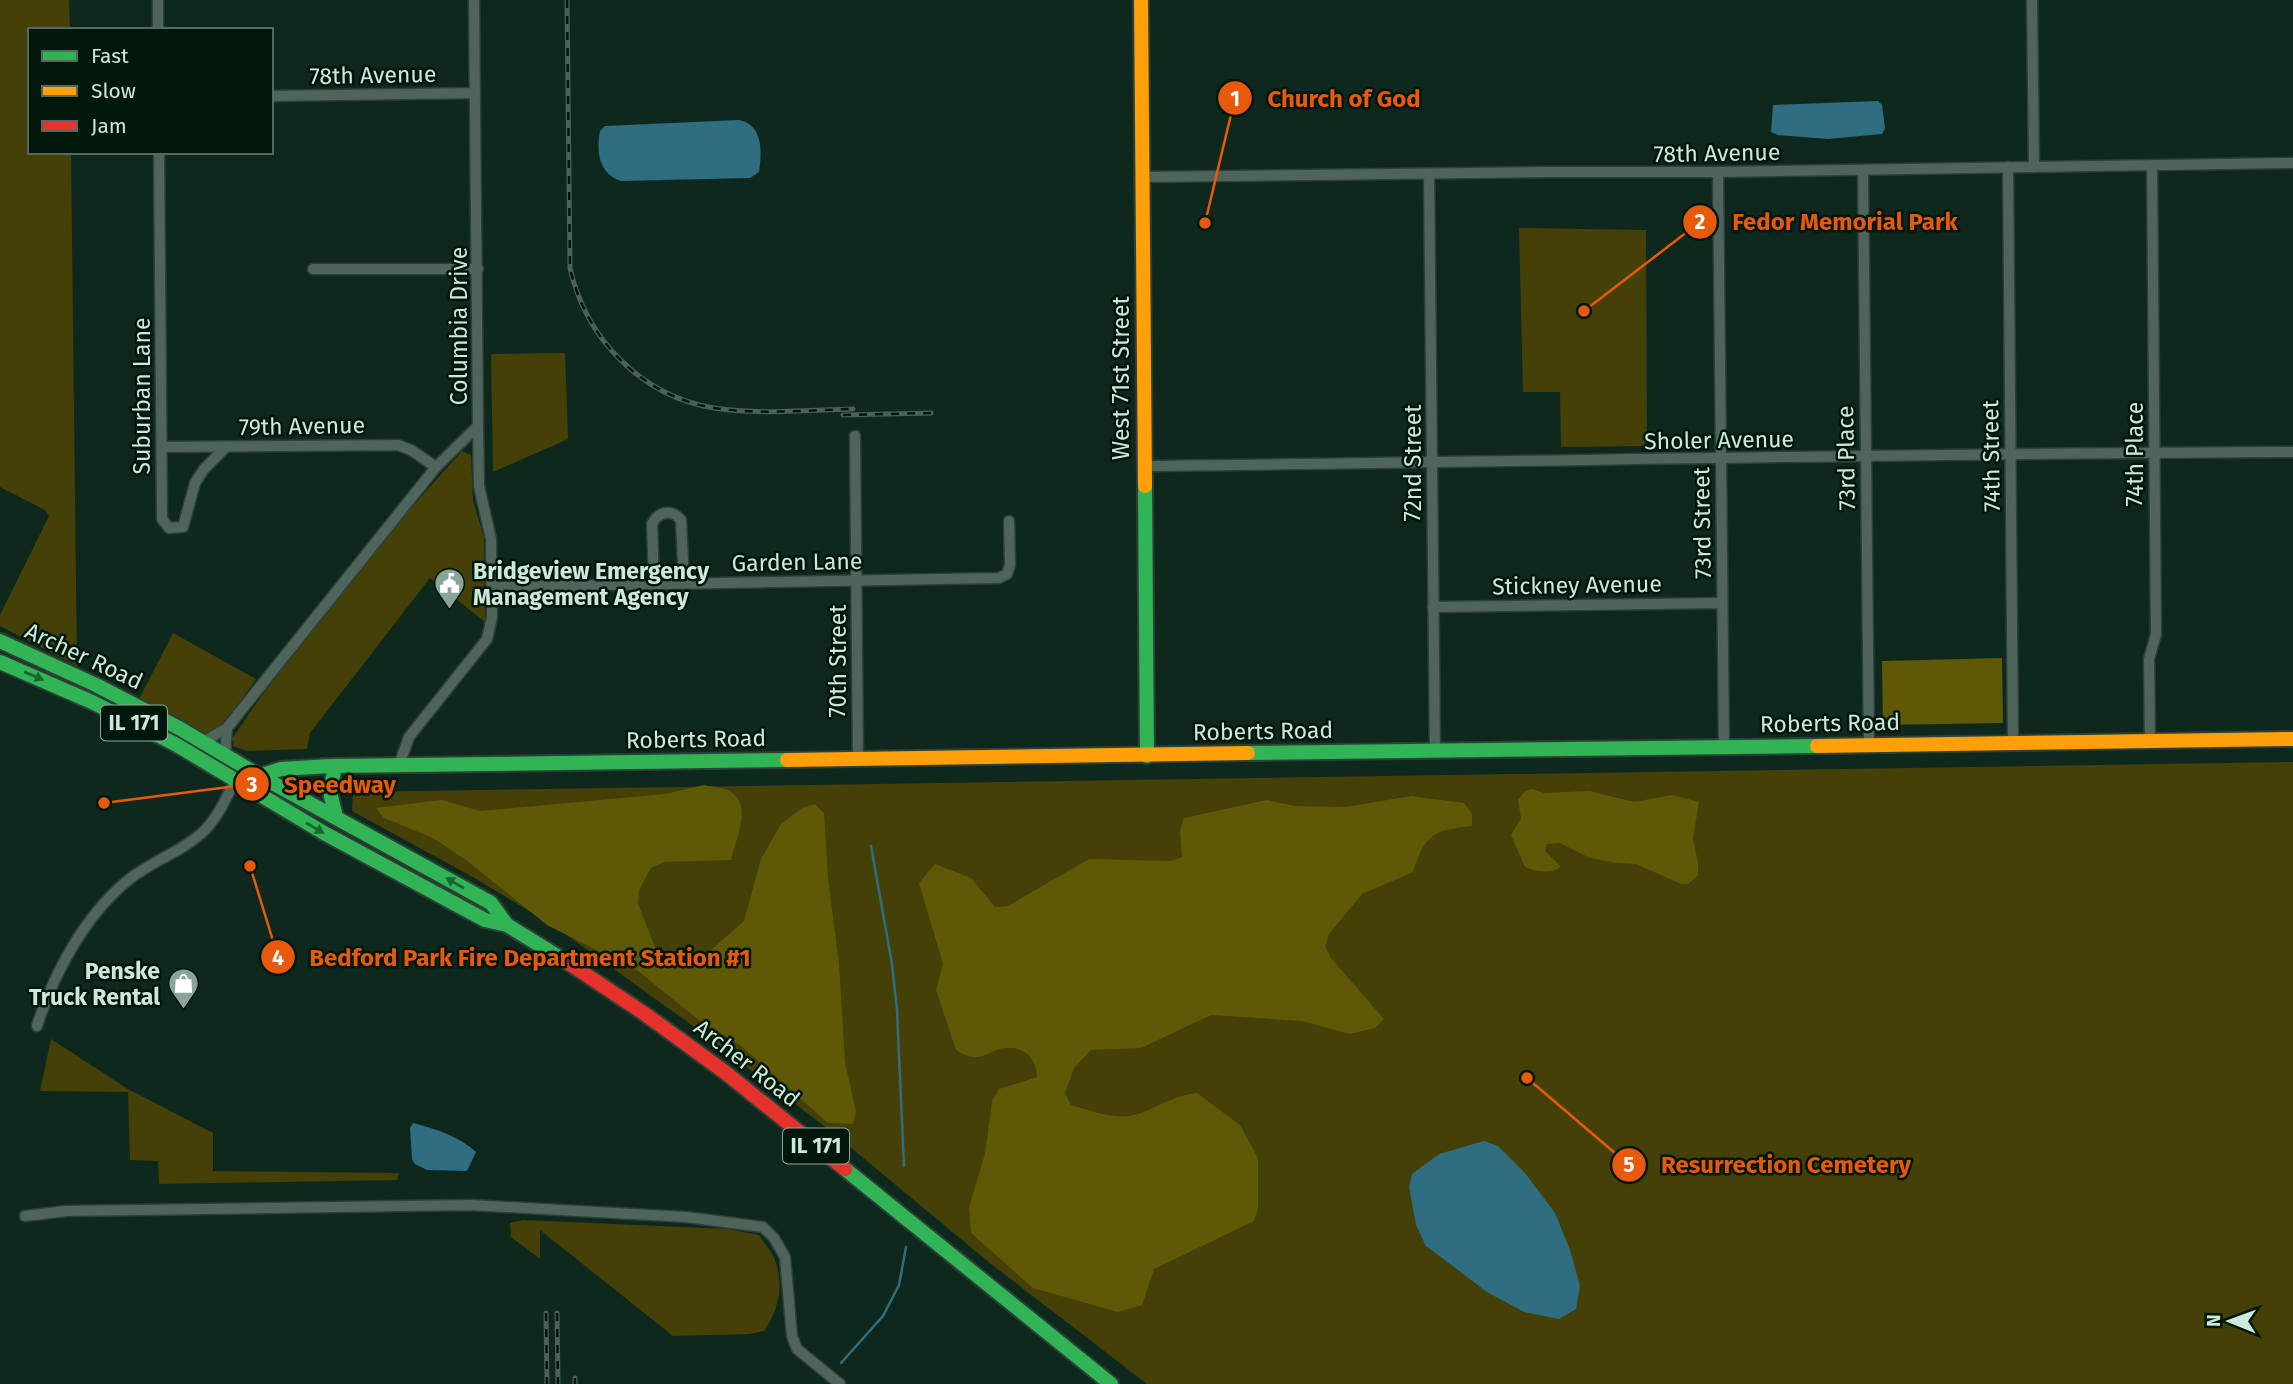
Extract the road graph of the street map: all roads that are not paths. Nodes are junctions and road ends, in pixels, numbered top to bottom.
1 (158, 0) edge
2 (474, 0) edge
3 (1141, 0) edge
4 (2032, 0) edge
5 (158, 28) edge
6 (475, 93) junction
7 (273, 96) edge
8 (159, 154) edge
9 (2293, 163) edge
10 (2152, 165) junction
11 (2008, 167) junction
12 (2034, 167) junction
13 (1863, 170) junction
14 (1718, 173) junction
15 (1429, 174) junction
16 (1142, 177) junction
17 (313, 269) dead end
18 (478, 269) junction
19 (478, 426) junction
20 (855, 436) dead end
21 (162, 447) junction
22 (226, 447) junction
23 (2293, 452) edge
24 (2010, 453) junction
25 (2154, 453) junction
26 (1865, 457) junction
27 (1721, 459) junction
28 (1432, 463) junction
29 (1145, 466) junction
30 (436, 467) junction
31 (1009, 521) dead end
32 (857, 580) junction
33 (654, 583) junction
34 (684, 583) junction
35 (492, 587) junction
36 (1722, 603) junction
37 (1433, 607) junction
38 (0, 641) edge
39 (0, 662) edge
40 (227, 728) junction
41 (2293, 739) edge
42 (204, 741) junction
43 (2150, 741) junction
44 (2013, 743) junction
45 (1869, 745) junction
46 (1724, 747) junction
47 (1434, 752) junction
48 (1147, 755) junction
49 (225, 756) junction
50 (858, 760) junction
51 (399, 765) junction
52 (335, 766) junction
53 (260, 776) junction
54 (235, 780) junction
55 (336, 817) junction
56 (507, 925) junction
57 (37, 1026) dead end
58 (25, 1216) dead end
59 (840, 1384) edge
60 (1111, 1384) edge

1 - 5 street
2 - 6 street, Columbia Drive
3 - 16 street, West 71st Street
4 - 12 street
6 - 7 street, 78th Avenue
6 - 18 street, Columbia Drive
8 - 21 street, Suburban Lane
9 - 10 street, 78th Avenue
10 - 12 street, 78th Avenue
10 - 25 street, 74th Place
11 - 12 street, 78th Avenue
11 - 13 street, 78th Avenue
11 - 24 street, 74th Street
13 - 14 street, 78th Avenue
13 - 26 street, 73rd Place
14 - 15 street, 78th Avenue
14 - 27 street, 73rd Street
15 - 16 street, 78th Avenue
15 - 28 street, 72nd Street
16 - 29 street, West 71st Street
17 - 18 street
18 - 19 street, Columbia Drive
19 - 30 street, Columbia Drive
19 - 35 street
20 - 32 street, 70th Street
21 - 22 street, 79th Avenue
21 - 22 street, Suburban Lane
22 - 30 street, 79th Avenue
23 - 25 street, Sholer Avenue
24 - 25 street, Sholer Avenue
24 - 26 street, Sholer Avenue
24 - 44 street, 74th Street
25 - 43 street, 74th Place
26 - 27 street, Sholer Avenue
26 - 45 street, 73rd Place
27 - 28 street, Sholer Avenue
27 - 36 street, 73rd Street
28 - 29 street, Sholer Avenue
28 - 37 street, 72nd Street
29 - 48 street, West 71st Street
30 - 40 street, Columbia Drive
31 - 32 street, Garden Lane
32 - 34 street, Garden Lane
32 - 50 street, 70th Street
33 - 34 street, Garden Lane
33 - 34 street
33 - 35 street, Garden Lane
35 - 51 street
36 - 37 street, Stickney Avenue
36 - 46 street, 73rd Street
37 - 47 street, 72nd Street
38 - 42 street, Archer Road / IL 171
39 -> 54 street, Archer Road / IL 171
40 - 42 street, Columbia Drive
40 - 49 street
41 - 43 street, Roberts Road
42 - 49 street, Archer Road / IL 171
43 - 44 street, Roberts Road
44 - 45 street, Roberts Road
45 - 46 street, Roberts Road
46 - 47 street, Roberts Road
47 - 48 street, Roberts Road
48 - 50 street, Roberts Road
49 - 53 street, Archer Road / IL 171
50 - 51 street, Roberts Road
51 - 52 street, Roberts Road
52 - 53 street, Roberts Road
52 - 55 street
53 - 54 street, Roberts Road
53 - 55 street, Archer Road / IL 171
54 -> 56 street, Archer Road / IL 171
54 - 57 street
56 -> 55 street, Archer Road / IL 171
56 - 60 street, Archer Road / IL 171
58 - 59 street

